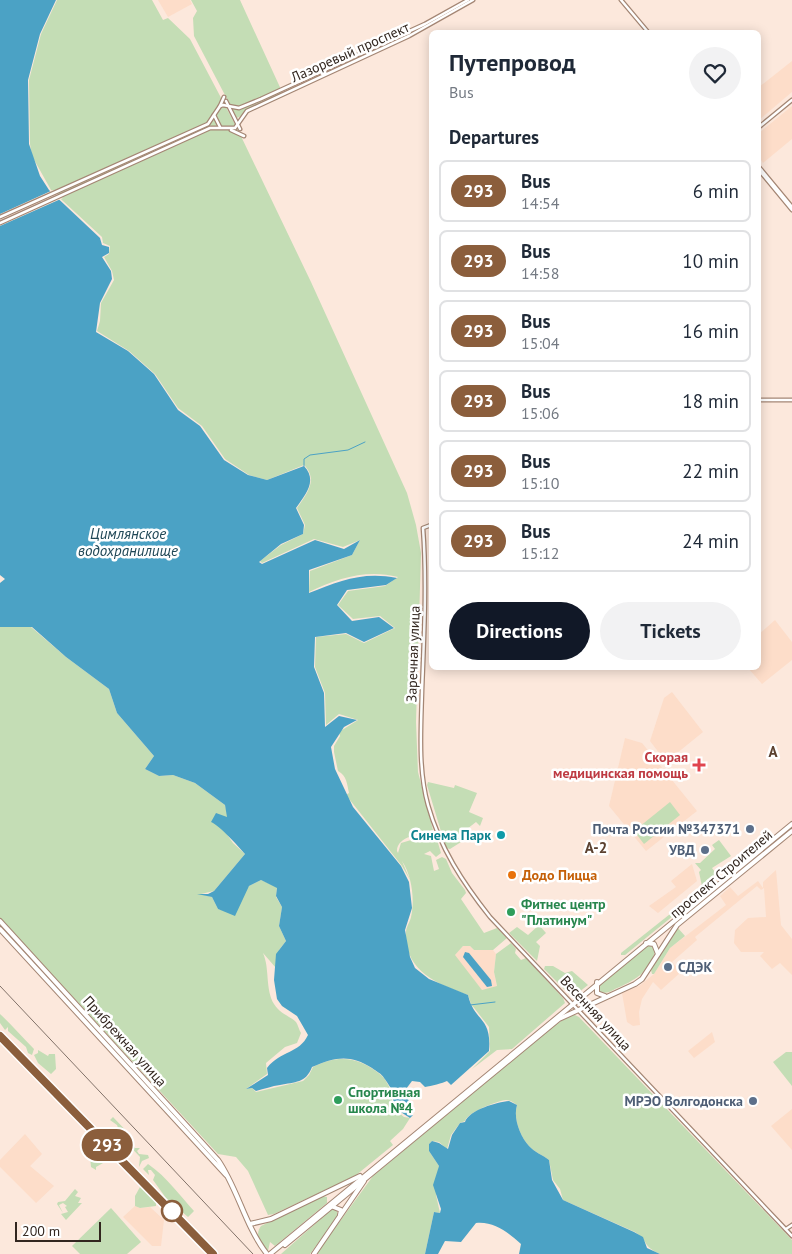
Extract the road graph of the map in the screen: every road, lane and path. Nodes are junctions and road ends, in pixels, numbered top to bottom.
1 (468, 0) edge
2 (473, 0) edge
3 (621, 0) edge
4 (646, 30) edge
5 (224, 97) dead end
6 (792, 100) edge
7 (226, 101) dead end
8 (220, 106) junction
9 (228, 106) junction
10 (214, 115) junction
11 (238, 124) junction
12 (761, 126) edge
13 (220, 127) junction
14 (240, 129) dead end
15 (230, 130) junction
16 (244, 136) dead end
17 (761, 170) edge
18 (792, 209) edge
19 (0, 217) edge
20 (0, 223) edge
21 (761, 399) edge
22 (792, 400) edge
23 (429, 525) edge
24 (424, 781) joint
25 (792, 824) edge
26 (792, 831) edge
27 (0, 921) edge
28 (0, 929) edge
29 (645, 943) junction
30 (658, 954) junction
31 (597, 982) junction
32 (607, 996) junction
33 (572, 1003) junction
34 (578, 1009) junction
35 (0, 1036) edge
36 (367, 1174) junction
37 (229, 1179) junction
38 (322, 1194) junction
39 (330, 1205) junction
40 (340, 1216) junction
41 (250, 1224) junction
42 (792, 1225) edge
43 (786, 1230) junction
44 (792, 1235) edge
45 (213, 1254) edge
46 (270, 1254) edge
47 (314, 1254) edge

1 - 9 street, Лазоревый проспект
2 - 11 street, Лазоревый проспект
3 - 4 street
5 - 8 street
6 - 12 street
7 - 9 street
8 - 9 street, Лазоревый проспект
8 - 10 street
9 - 11 street
10 - 13 street
10 - 19 street
11 - 14 street
11 - 15 street, Лазоревый проспект
13 - 15 street
13 - 20 street
15 - 16 street
17 - 18 street
21 - 22 street
23 - 24 street, Заречная улица
24 - 33 street, Весенняя улица
25 - 29 main road, проспект Строителей
26 - 30 main road, проспект Строителей
27 - 37 main road, Прибрежная улица
28 - 37 main road, Прибрежная улица
29 - 30 main road
29 - 31 main road, проспект Строителей
30 - 32 main road, проспект Строителей
31 - 32 main road
31 - 33 main road, проспект Строителей
32 - 34 main road, проспект Строителей
33 - 34 street, Весенняя улица
33 - 36 main road, проспект Строителей
34 - 36 main road, проспект Строителей
34 - 43 street, Весенняя улица
35 - 45 main road
36 - 38 main road
36 - 39 main road
36 - 40 main road
37 - 41 main road, Прибрежная улица
38 - 39 main road
38 - 41 main road
39 - 40 main road
39 - 46 main road
40 - 47 main road
41 - 46 main road, Прибрежная улица
42 - 43 street
43 - 44 street, Весенняя улица

